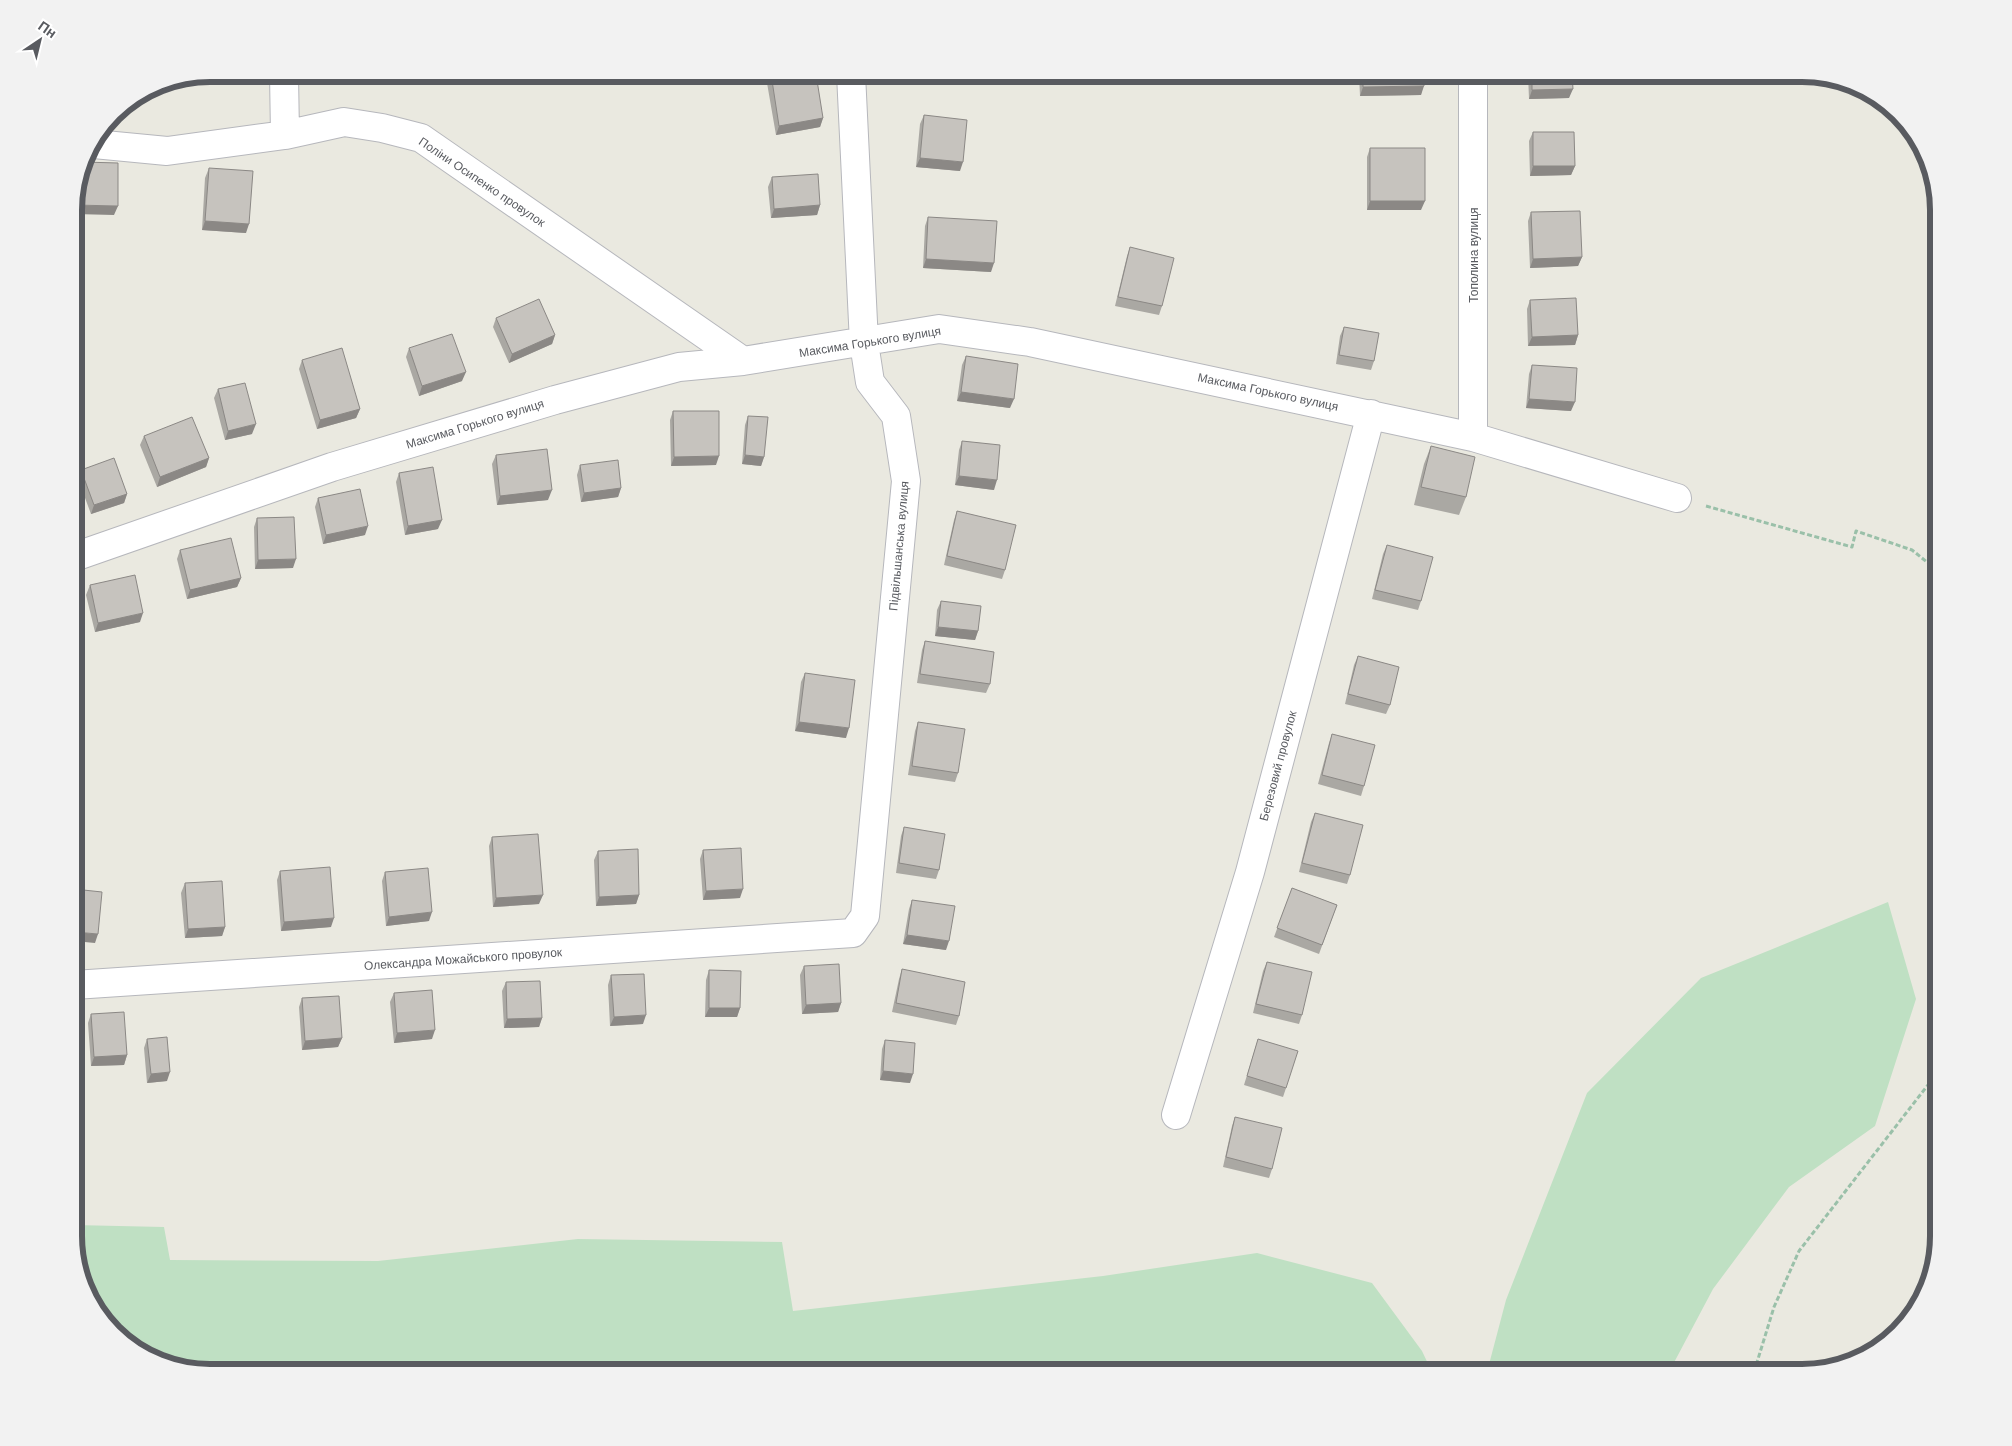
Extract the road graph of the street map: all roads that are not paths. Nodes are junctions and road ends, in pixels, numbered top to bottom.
1 (284, 83) edge
2 (851, 83) edge
3 (1473, 83) edge
4 (285, 136) junction
5 (101, 145) edge
6 (864, 343) junction
7 (743, 361) junction
8 (1371, 414) junction
9 (1473, 437) junction
10 (1677, 498) road end
11 (83, 555) edge
12 (853, 933) joint
13 (83, 984) edge
14 (1176, 1115) dead end

1 - 4 street
2 - 6 street, Підвільшанська вулиця
3 - 9 street, Тополина вулиця
4 - 5 street, Поліни Осипенко провулок
4 - 7 street, Поліни Осипенко провулок
6 - 7 street, Максима Горького вулиця
6 - 8 street, Максима Горького вулиця
6 - 12 street, Підвільшанська вулиця
7 - 11 street, Максима Горького вулиця
8 - 9 street, Максима Горького вулиця
8 - 14 street, Березовий провулок
9 - 10 street, Максима Горького вулиця
12 - 13 street, Олександра Можайського провулок

